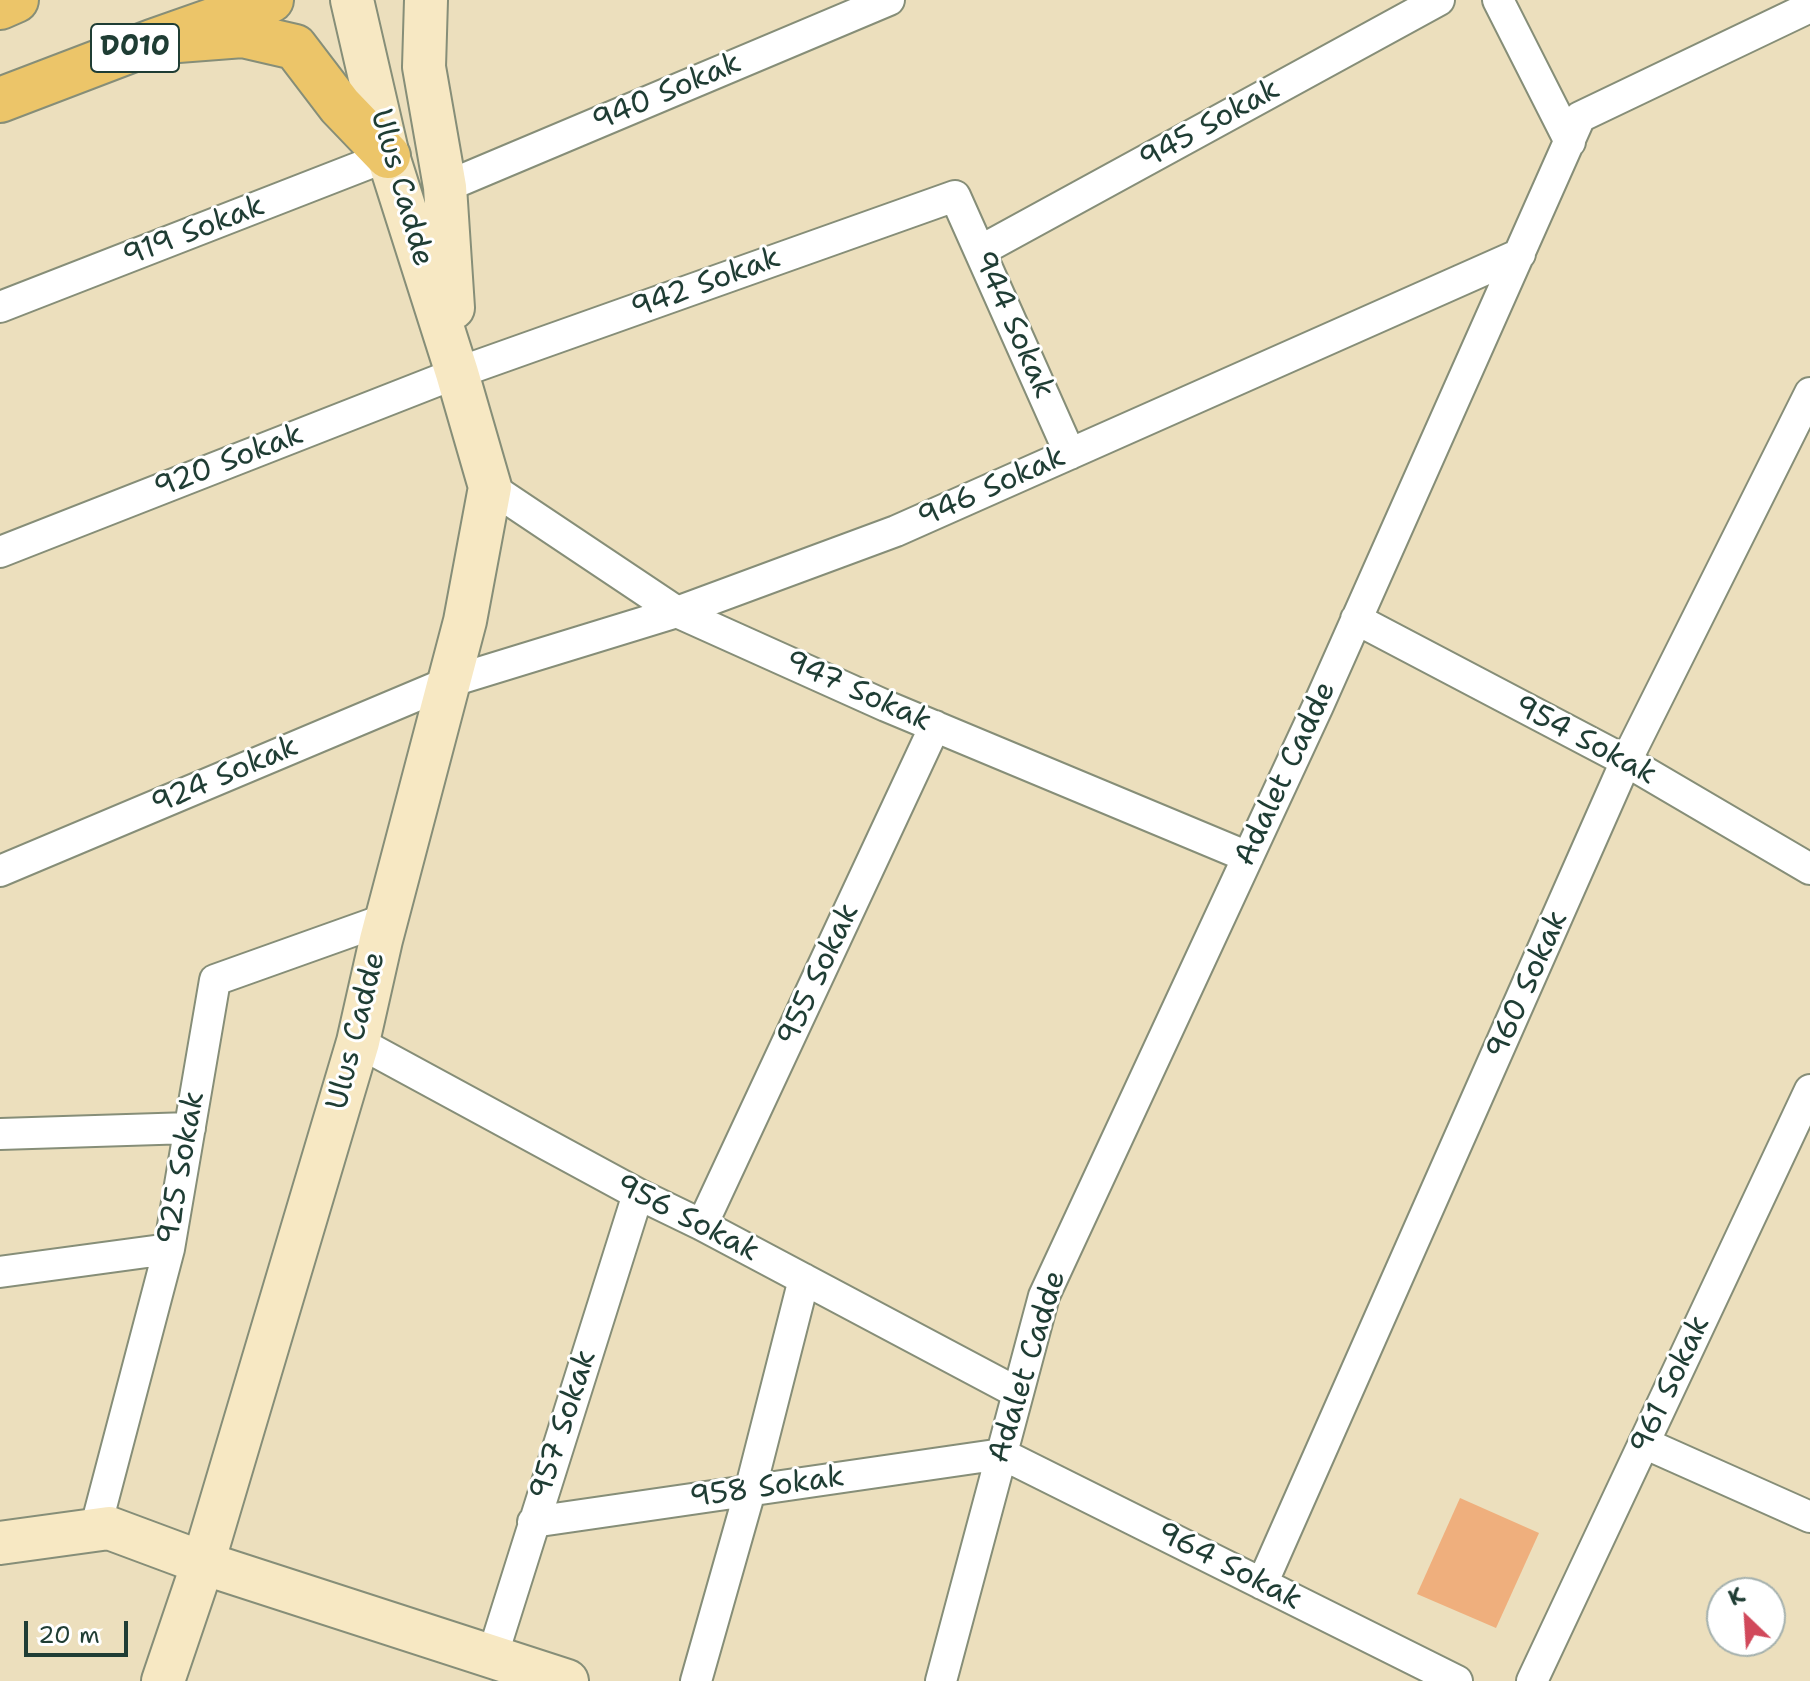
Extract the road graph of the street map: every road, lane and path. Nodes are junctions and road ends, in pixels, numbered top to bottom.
1 (16, 0) edge
2 (271, 0) edge
3 (352, 0) edge
4 (426, 0) edge
5 (889, 0) edge
6 (1439, 0) edge
7 (1498, 0) edge
8 (0, 7) edge
9 (1810, 7) edge
10 (152, 42) junction
11 (0, 100) edge
12 (1570, 142) junction
13 (388, 156) junction
14 (445, 187) junction
15 (955, 196) joint
16 (980, 251) junction
17 (1520, 254) junction
18 (0, 307) edge
19 (457, 373) junction
20 (1810, 393) edge
21 (1070, 454) junction
22 (490, 487) junction
23 (0, 552) edge
24 (677, 612) junction
25 (1356, 619) junction
26 (449, 682) junction
27 (935, 726) junction
28 (1626, 761) junction
29 (1248, 857) junction
30 (1810, 869) edge
31 (0, 871) edge
32 (386, 919) junction
33 (358, 1042) junction
34 (1810, 1090) edge
35 (190, 1128) junction
36 (0, 1134) edge
37 (638, 1194) junction
38 (702, 1225) junction
39 (169, 1249) junction
40 (0, 1272) edge
41 (804, 1279) junction
42 (1018, 1393) junction
43 (1644, 1443) junction
44 (1002, 1454) junction
45 (750, 1491) junction
46 (1810, 1517) edge
47 (533, 1522) junction
48 (95, 1530) junction
49 (0, 1543) edge
50 (203, 1563) junction
51 (1262, 1584) junction
52 (492, 1657) junction
53 (548, 1678) edge
54 (163, 1681) edge
55 (696, 1681) edge
56 (941, 1681) edge
57 (1457, 1681) edge
58 (1532, 1681) edge

1 - 8 highway
2 - 10 highway, D010
3 - 13 street, Ulus Cadde
4 - 14 street, Ulus Cadde
5 - 14 street, 940 Sokak
6 - 16 street, 945 Sokak
7 - 12 street
9 - 12 street, Adalet Cadde
10 - 11 highway, D010
10 - 13 highway
12 - 17 street, Adalet Cadde
13 - 18 street, 919 Sokak
13 - 19 street, Ulus Cadde
14 - 19 street, Ulus Cadde
15 - 16 street, 944 Sokak
15 - 19 street, 942 Sokak
16 - 21 street, 944 Sokak
17 - 21 street, 946 Sokak
17 - 25 street, Adalet Cadde
19 - 22 street, Ulus Cadde
19 - 23 street, 920 Sokak
20 - 28 street, 960 Sokak
21 - 24 street, 946 Sokak
22 - 24 street, 947 Sokak
22 - 26 street, Ulus Cadde
24 - 26 street, 946 Sokak
24 - 27 street, 947 Sokak
25 - 28 street, 954 Sokak
25 - 29 street, Adalet Cadde
26 - 31 street, 924 Sokak
26 - 32 street, Ulus Cadde
27 - 29 street, 947 Sokak
27 - 38 street, 955 Sokak
28 - 30 street, 954 Sokak
28 - 51 street, 960 Sokak
29 - 42 street, Adalet Cadde
32 - 33 street, Ulus Cadde
32 - 35 street, 925 Sokak
33 - 37 street, 956 Sokak
33 - 50 street, Ulus Cadde
34 - 43 street, 961 Sokak
35 - 36 street
35 - 39 street, 925 Sokak
37 - 38 street, 956 Sokak
37 - 47 street, 957 Sokak
38 - 41 street, 956 Sokak
39 - 40 street
39 - 48 street, 925 Sokak
41 - 42 street, 956 Sokak
41 - 45 street
42 - 44 street, Adalet Cadde
43 - 46 street
43 - 58 street, 961 Sokak
44 - 45 street, 958 Sokak
44 - 51 street, 964 Sokak
44 - 56 street, Adalet Cadde
45 - 47 street, 958 Sokak
45 - 55 street
47 - 52 street, 957 Sokak
48 - 49 street
48 - 50 street
50 - 52 street
50 - 54 street, Ulus Cadde
51 - 57 street, 964 Sokak
52 - 53 street

